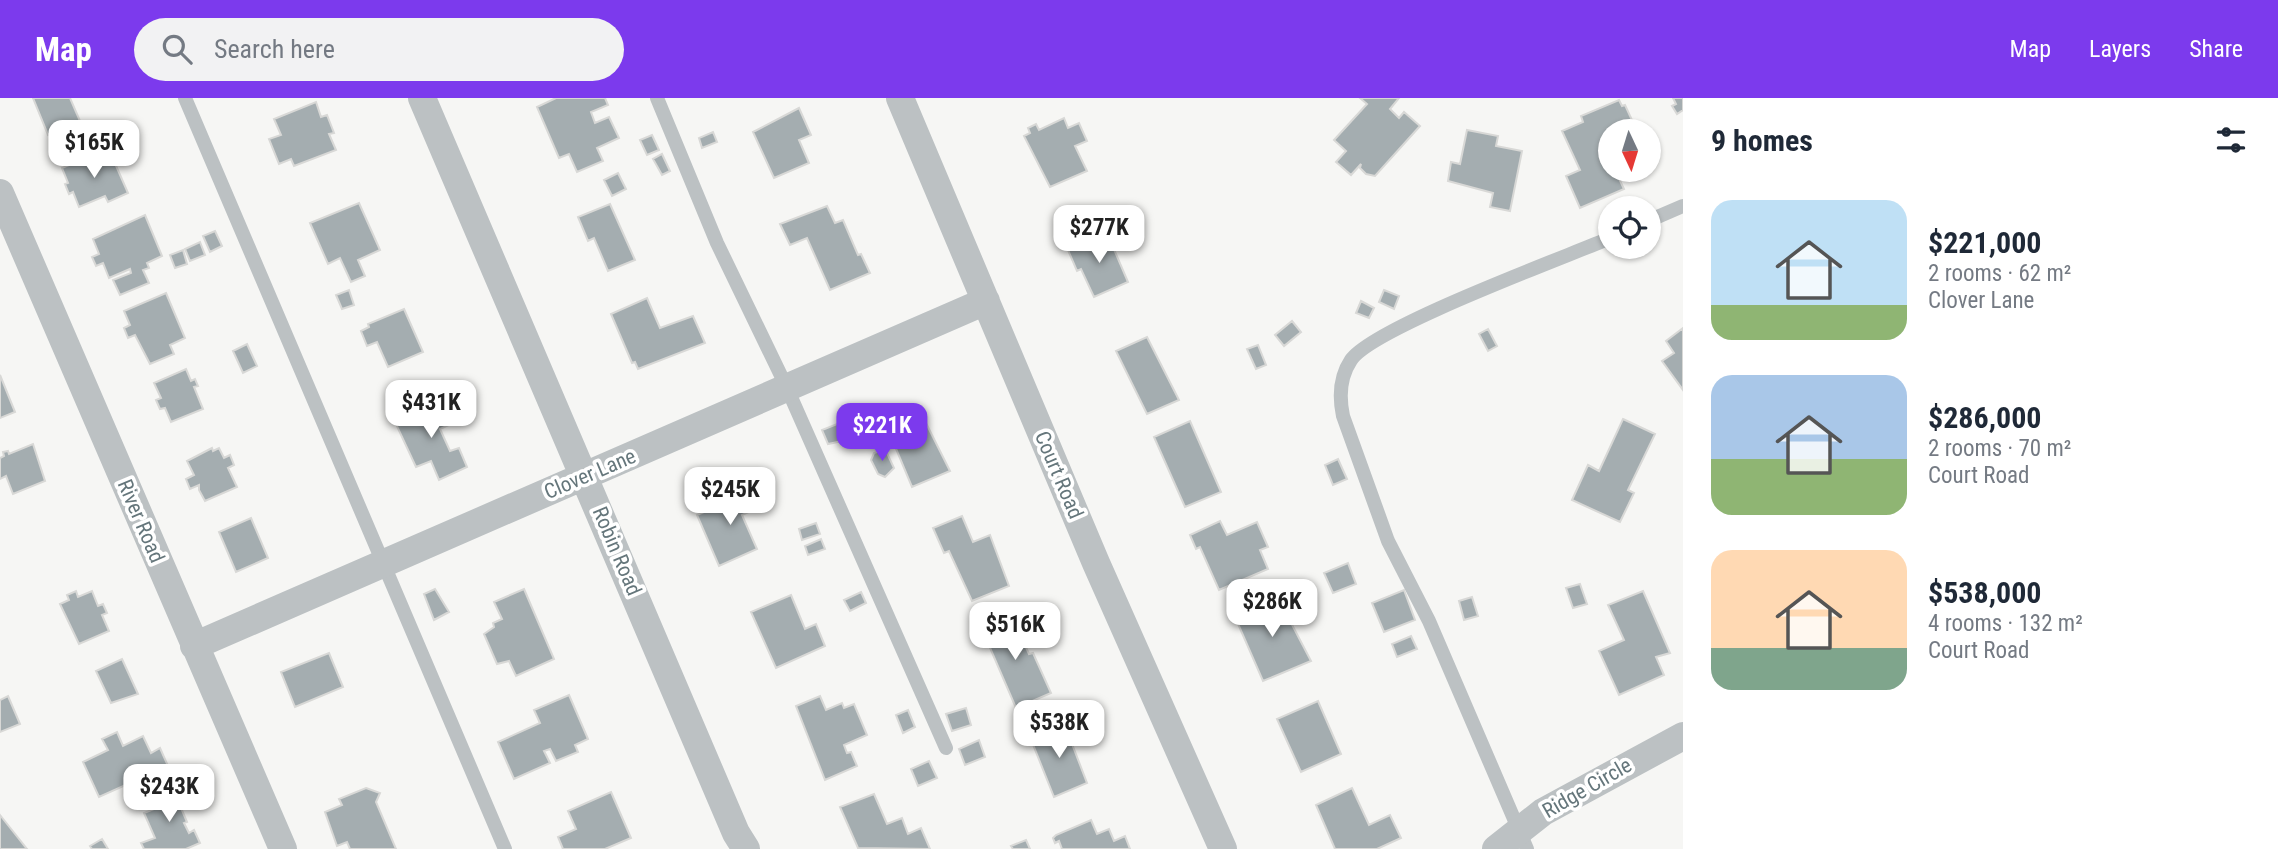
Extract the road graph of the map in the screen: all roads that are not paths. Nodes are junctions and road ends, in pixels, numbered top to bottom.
1 (185, 98) edge
2 (422, 98) edge
3 (657, 98) edge
4 (900, 98) edge
5 (0, 193) edge
6 (1683, 206) edge
7 (1661, 215) edge
8 (1598, 243) edge
9 (986, 301) junction
10 (787, 388) junction
11 (585, 477) junction
12 (381, 562) junction
13 (194, 646) junction
14 (1683, 736) edge
15 (946, 748) dead end
16 (1523, 839) edge
17 (283, 849) edge
18 (505, 849) edge
19 (746, 849) edge
20 (1223, 849) edge
21 (1496, 849) edge

1 - 12 lane
2 - 11 street, Robin Road
3 - 10 lane
4 - 9 street, Court Road
5 - 13 street, River Road
6 - 7 lane
8 - 16 lane
9 - 10 street, Clover Lane
9 - 20 street, Court Road
10 - 11 street, Clover Lane
10 - 15 lane
11 - 12 street, Clover Lane
11 - 19 street, Robin Road
12 - 13 street, Clover Lane
12 - 18 lane
13 - 17 street, River Road
14 - 16 street, Ridge Circle
16 - 21 street, Ridge Circle

